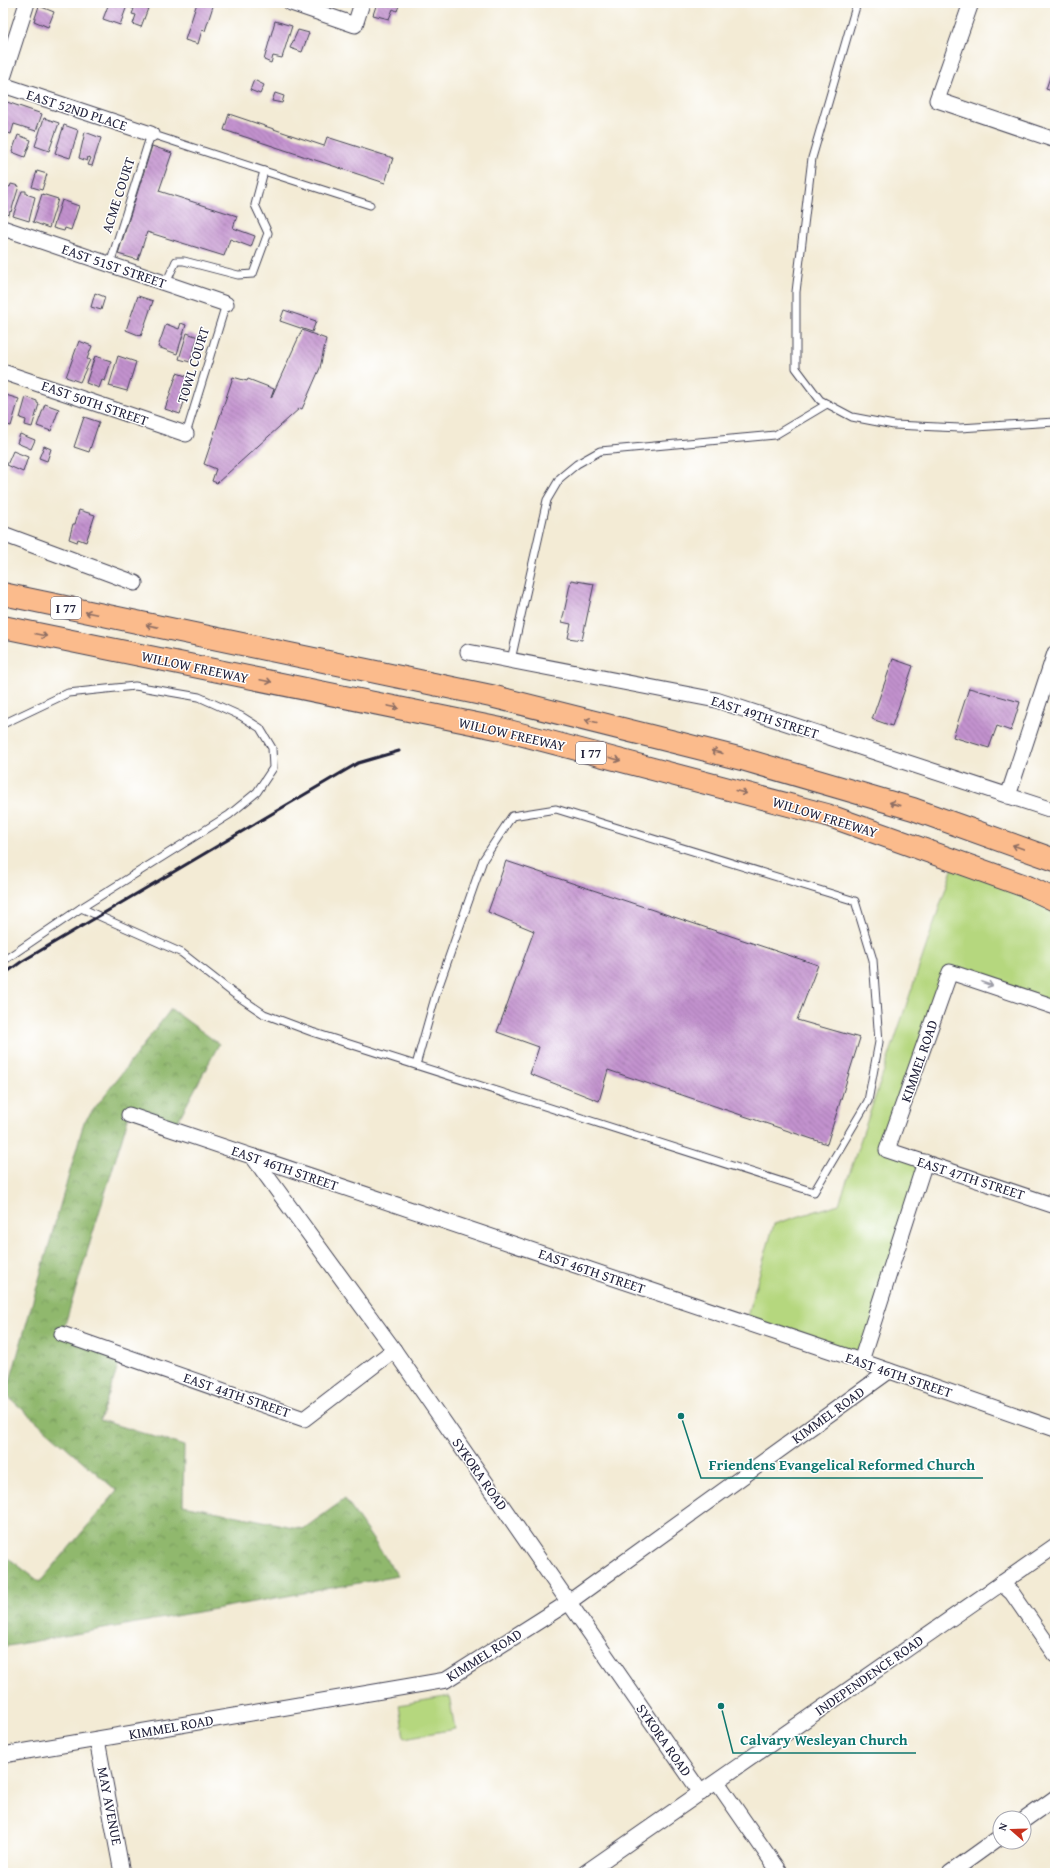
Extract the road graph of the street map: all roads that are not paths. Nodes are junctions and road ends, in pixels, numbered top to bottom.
1 (27, 3) edge
2 (290, 3) edge
3 (362, 3) edge
4 (857, 3) edge
5 (971, 3) edge
6 (3, 78) edge
7 (3, 85) edge
8 (151, 134) junction
9 (1055, 140) edge
10 (264, 171) junction
11 (370, 205) dead end
12 (3, 228) edge
13 (110, 264) junction
14 (166, 283) junction
15 (226, 304) joint
16 (3, 372) edge
17 (827, 404) junction
18 (1055, 422) edge
19 (186, 434) joint
20 (3, 534) edge
21 (135, 583) dead end
22 (3, 594) edge
23 (3, 627) edge
24 (468, 652) dead end
25 (1055, 653) edge
26 (510, 660) junction
27 (3, 724) edge
28 (1008, 796) junction
29 (1055, 812) edge
30 (1055, 860) edge
31 (1055, 900) edge
32 (81, 908) junction
33 (3, 962) edge
34 (1055, 1008) edge
35 (416, 1065) junction
36 (129, 1115) dead end
37 (888, 1150) joint
38 (253, 1157) junction
39 (925, 1162) junction
40 (1055, 1206) edge
41 (62, 1334) dead end
42 (394, 1350) junction
43 (861, 1361) junction
44 (889, 1371) junction
45 (1055, 1429) edge
46 (1055, 1546) edge
47 (1001, 1583) junction
48 (569, 1602) junction
49 (1055, 1655) edge
50 (97, 1740) junction
51 (3, 1755) edge
52 (717, 1782) junction
53 (702, 1793) junction
54 (1055, 1798) edge
55 (1032, 1814) edge
56 (992, 1843) edge
57 (122, 1873) edge
58 (585, 1873) edge
59 (780, 1873) edge
60 (950, 1873) edge

1 - 6 street
2 - 3 street
4 - 17 lane
5 - 9 street
7 - 8 street, EAST 52ND PLACE
8 - 10 lane
8 - 13 lane, ACME COURT
10 - 11 lane
10 - 14 lane
12 - 13 street, EAST 51ST STREET
13 - 14 street, EAST 51ST STREET
14 - 15 street, EAST 51ST STREET
15 - 19 lane, TOWL COURT
16 - 19 street, EAST 50TH STREET
17 - 18 lane
17 - 26 lane
20 - 21 street
30 -> 22 highway, I 77
23 -> 31 highway, WILLOW FREEWAY / I 77
24 - 26 street, EAST 49TH STREET
25 - 28 street
26 - 28 street, EAST 49TH STREET
27 - 32 lane
28 - 29 street, EAST 49TH STREET
32 - 33 lane
32 - 35 lane
37 -> 34 street, KIMMEL ROAD
35 - 35 lane
36 - 38 street, EAST 46TH STREET
37 - 39 street, EAST 47TH STREET
38 - 42 street, SYKORA ROAD
38 - 43 street, EAST 46TH STREET
39 - 40 street, EAST 47TH STREET
39 - 43 street
41 - 42 street, EAST 44TH STREET
42 - 48 street, SYKORA ROAD
43 - 44 street, EAST 46TH STREET
44 - 45 street, EAST 46TH STREET
44 - 48 street, KIMMEL ROAD
46 - 47 street, INDEPENDENCE ROAD
47 - 49 street
47 - 52 street, INDEPENDENCE ROAD
48 - 50 street, KIMMEL ROAD
48 - 53 street, SYKORA ROAD
50 - 51 street, KIMMEL ROAD
50 - 57 street, MAY AVENUE
52 - 53 street, INDEPENDENCE ROAD
52 - 59 street
53 - 58 street, INDEPENDENCE ROAD
54 - 55 street
56 - 60 street

